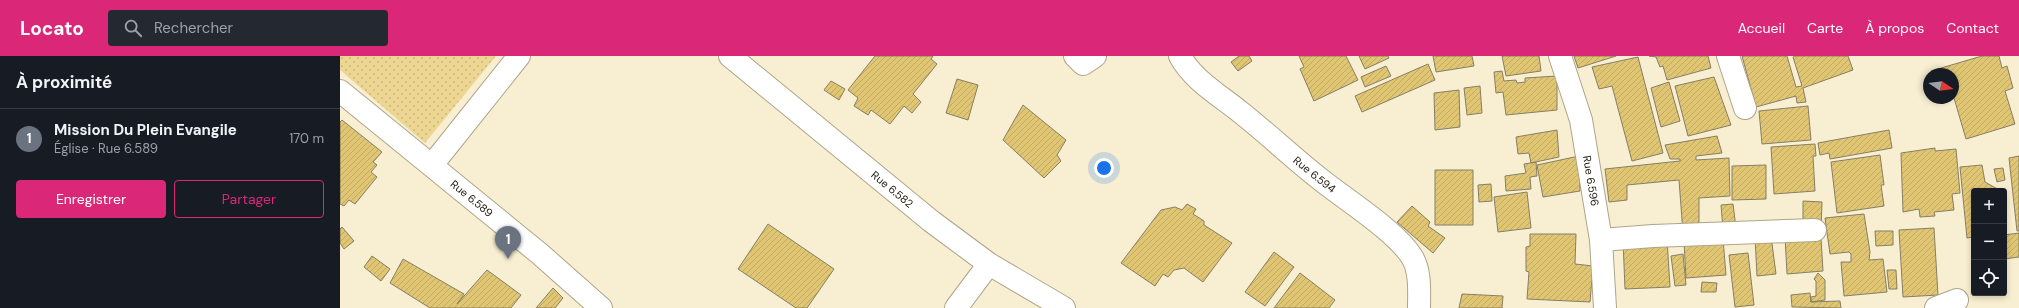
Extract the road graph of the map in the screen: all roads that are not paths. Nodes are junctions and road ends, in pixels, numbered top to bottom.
1 (518, 56) edge
2 (730, 56) edge
3 (1075, 56) edge
4 (1095, 56) edge
5 (1180, 56) edge
6 (1560, 56) edge
7 (1728, 56) edge
8 (340, 91) edge
9 (1745, 108) dead end
10 (432, 165) junction
11 (1815, 230) dead end
12 (1601, 240) junction
13 (989, 264) junction
14 (1957, 300) dead end
15 (601, 308) edge
16 (956, 308) edge
17 (1064, 308) edge
18 (1419, 308) edge
19 (1605, 308) edge
20 (1936, 308) edge

1 - 10 street
2 - 13 street, Rue 6.582
3 - 4 street
5 - 18 street, Rue 6.594
6 - 12 street, Rue 6.596
7 - 9 street
8 - 10 street, Rue 6.589
10 - 15 street, Rue 6.589
11 - 12 street
12 - 19 street, Rue 6.596
13 - 16 street
13 - 17 street, Rue 6.582
14 - 20 street

